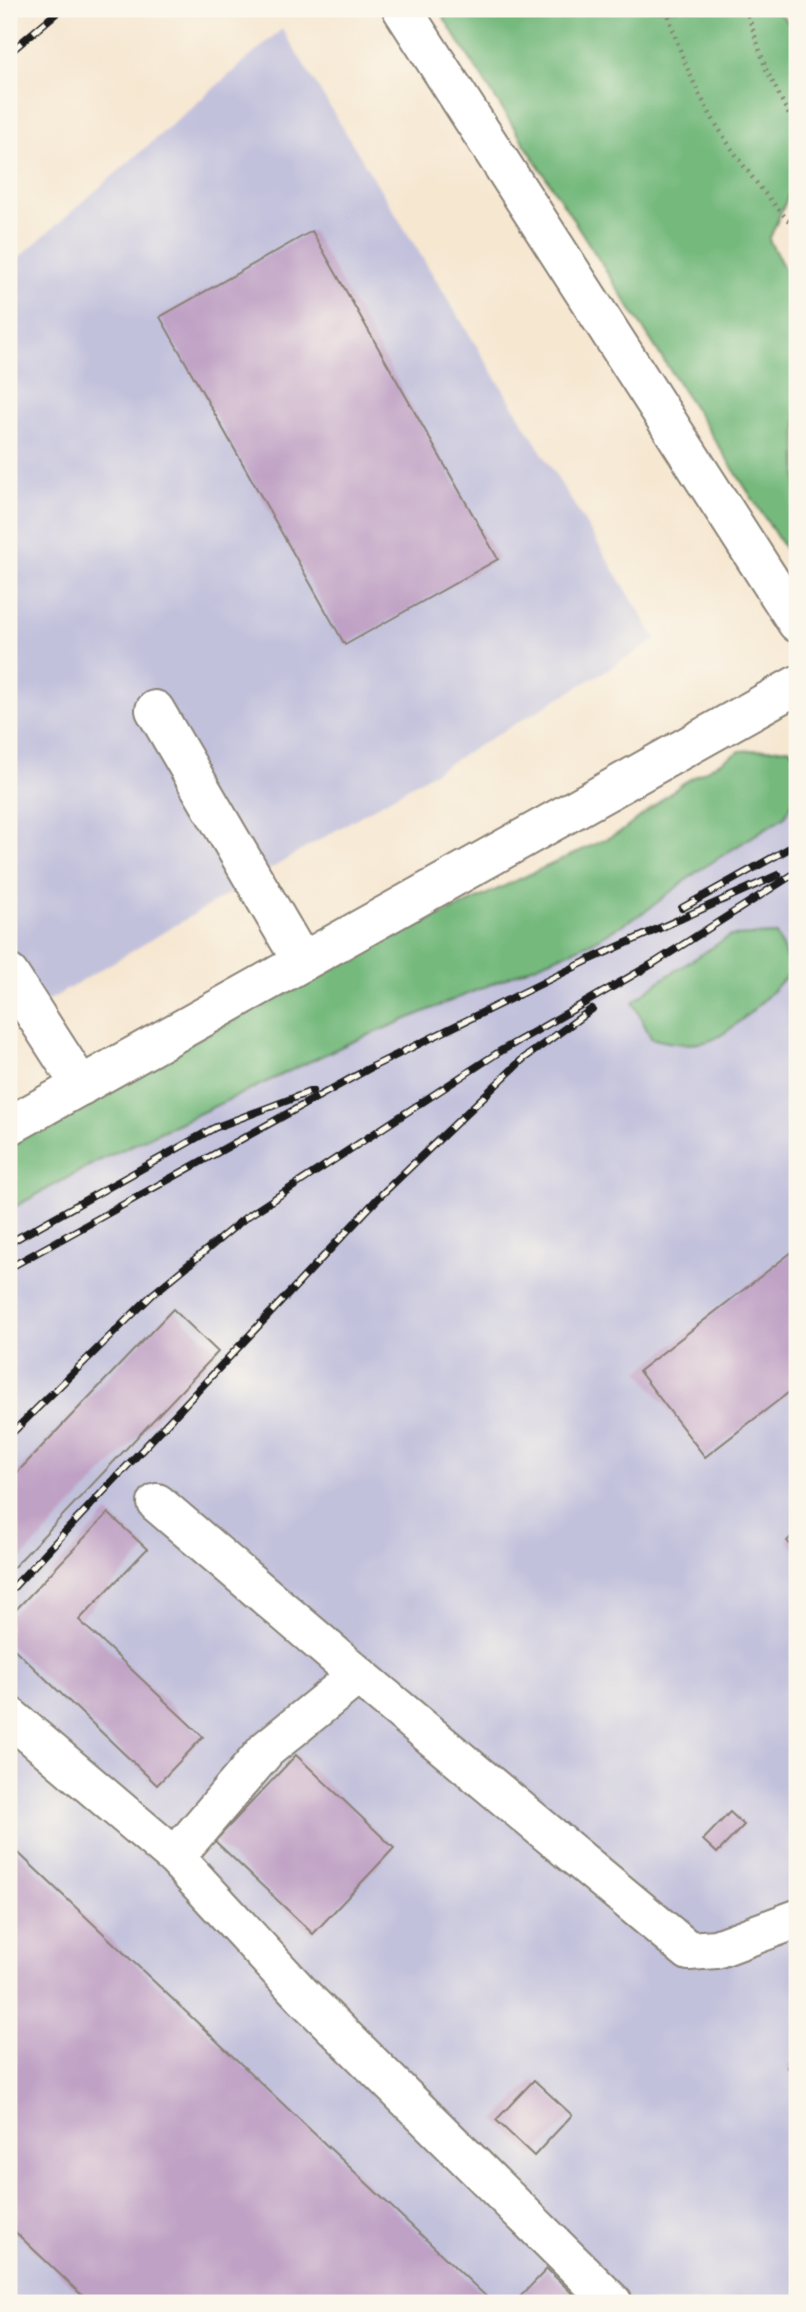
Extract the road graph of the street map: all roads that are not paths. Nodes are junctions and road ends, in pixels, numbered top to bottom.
1 (402, 9) edge
2 (797, 623) edge
3 (797, 685) edge
4 (155, 710) dead end
5 (302, 962) junction
6 (9, 974) edge
7 (81, 1087) junction
8 (9, 1126) edge
9 (157, 1503) dead end
10 (358, 1675) junction
11 (9, 1716) edge
12 (175, 1857) junction
13 (797, 1919) edge
14 (613, 2303) edge

1 - 2 street
3 - 5 street
4 - 5 street
5 - 7 street
6 - 7 street
7 - 8 street
9 - 10 street
10 - 12 street
10 - 13 street
11 - 12 street
12 - 14 street

